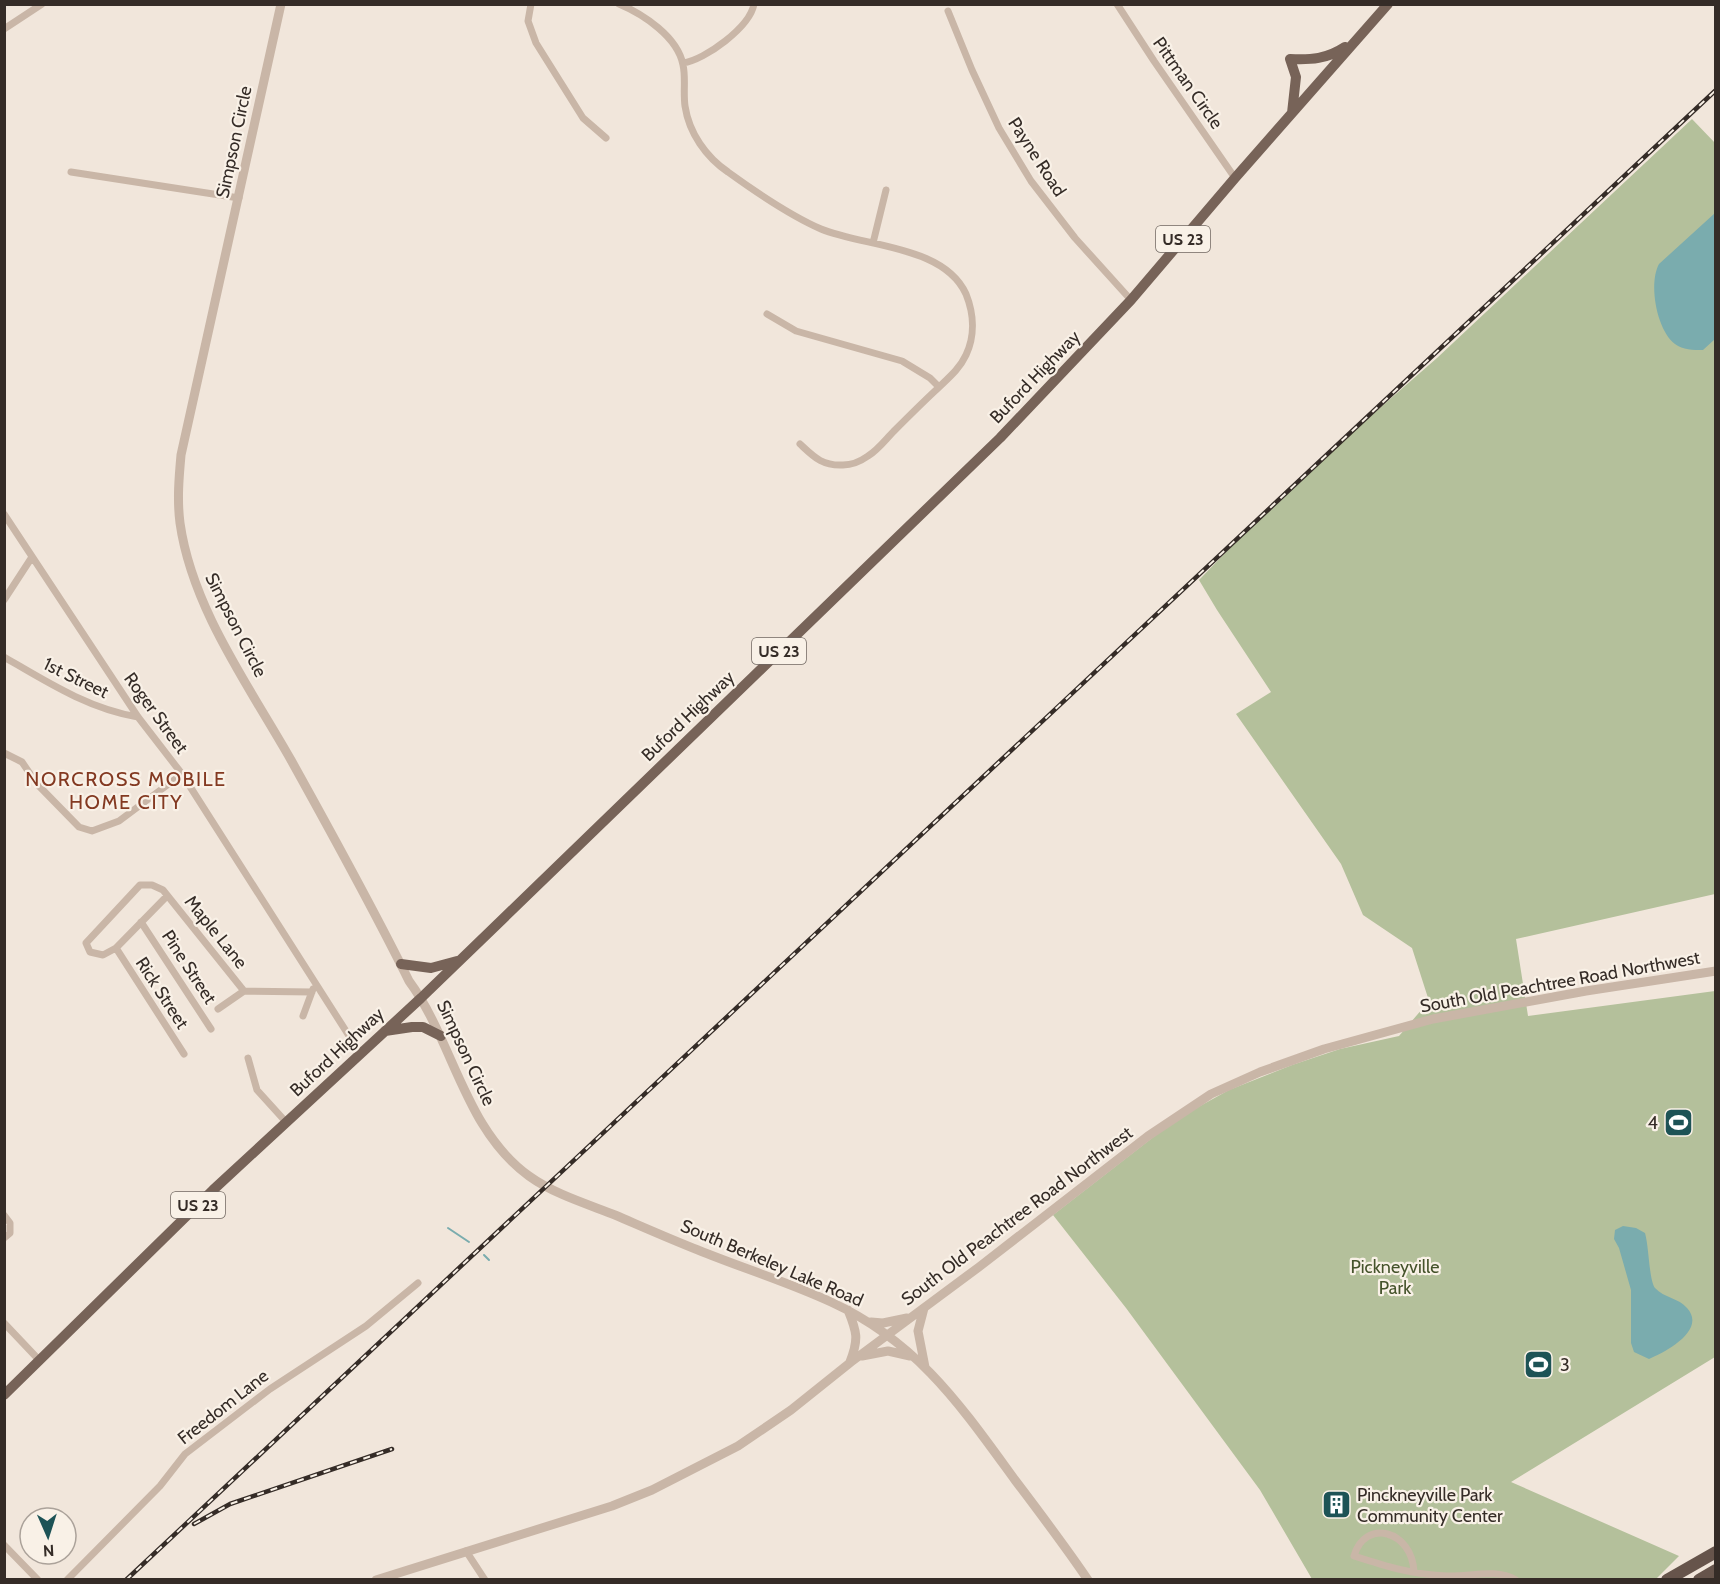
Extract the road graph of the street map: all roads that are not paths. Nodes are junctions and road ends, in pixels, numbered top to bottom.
1 (42, 4) edge
2 (281, 4) edge
3 (531, 4) edge
4 (619, 4) edge
5 (754, 4) edge
6 (1117, 4) edge
7 (1388, 4) edge
8 (948, 12) dead end
9 (4, 29) edge
10 (1357, 40) junction
11 (683, 63) junction
12 (1292, 114) junction
13 (606, 138) dead end
14 (71, 172) dead end
15 (1235, 178) junction
16 (886, 190) dead end
17 (239, 198) junction
18 (873, 243) junction
19 (1131, 300) junction
20 (767, 314) dead end
21 (939, 387) junction
22 (800, 444) dead end
23 (4, 514) edge
24 (32, 557) junction
25 (4, 600) edge
26 (4, 657) edge
27 (138, 717) junction
28 (4, 753) edge
29 (182, 774) junction
30 (167, 896) junction
31 (141, 922) junction
32 (116, 948) junction
33 (460, 960) junction
34 (401, 964) junction
35 (1716, 971) edge
36 (315, 984) junction
37 (244, 991) junction
38 (312, 992) junction
39 (421, 998) junction
40 (218, 1009) dead end
41 (303, 1016) dead end
42 (211, 1029) dead end
43 (384, 1031) junction
44 (441, 1036) junction
45 (360, 1053) junction
46 (184, 1054) dead end
47 (248, 1058) dead end
48 (286, 1122) junction
49 (547, 1185) joint
50 (4, 1215) edge
51 (4, 1238) edge
52 (418, 1283) dead end
53 (924, 1308) junction
54 (848, 1310) junction
55 (913, 1316) junction
56 (869, 1322) junction
57 (4, 1323) edge
58 (889, 1335) junction
59 (860, 1356) junction
60 (40, 1361) junction
61 (921, 1363) junction
62 (849, 1364) junction
63 (4, 1395) edge
64 (4, 1545) edge
65 (466, 1551) junction
66 (1716, 1552) edge
67 (1716, 1570) edge
68 (1414, 1572) junction
69 (38, 1580) edge
70 (67, 1580) edge
71 (376, 1580) edge
72 (485, 1580) edge
73 (1088, 1580) edge
74 (1516, 1580) edge
75 (1667, 1580) edge
76 (1699, 1580) edge

1 - 9 street
2 - 17 street, Simpson Circle
3 - 13 street
4 - 11 street
5 - 11 street
6 - 15 street, Pittman Circle
7 - 10 main road, Buford Highway / US 23
8 - 19 street, Payne Road
10 - 12 main road, Buford Highway / US 23
10 - 12 main road
11 - 18 street
12 - 15 main road, Buford Highway / US 23
14 - 17 street
15 - 19 main road, Buford Highway / US 23
16 - 18 street
17 - 34 street, Simpson Circle
18 - 21 street
19 - 33 main road, Buford Highway / US 23
20 - 21 street
21 - 22 street
23 - 24 street, Roger Street
24 - 25 street
24 - 27 street, Roger Street
26 - 27 street, 1st Street
27 - 29 street, Roger Street
28 - 29 street
29 - 36 street, Roger Street
30 - 31 street, Maple Lane
30 - 32 street
30 - 37 street, Maple Lane
31 - 32 street, Maple Lane
31 - 42 street, Pine Street
32 - 46 street, Rick Street
33 - 34 main road
33 - 39 main road, Buford Highway / US 23
34 - 39 street, Simpson Circle
35 - 53 street, South Old Peachtree Road Northwest
36 - 38 street
36 - 45 street, Roger Street
37 - 38 street, Maple Lane
37 - 40 street
38 - 41 street
39 - 43 main road, Buford Highway / US 23
39 - 44 street, Simpson Circle
43 - 44 main road
43 - 45 main road, Buford Highway / US 23
44 - 49 street, Simpson Circle
45 - 48 main road, Buford Highway / US 23
47 - 48 street
48 - 60 main road, Buford Highway / US 23
49 - 54 street, South Berkeley Lake Road
50 - 51 street
52 - 70 street, Freedom Lane
53 - 55 street, South Old Peachtree Road Northwest
53 - 61 street
54 - 56 street, South Berkeley Lake Road
54 - 62 street
55 - 56 street
55 - 58 street, South Old Peachtree Road Northwest
56 - 58 street, South Berkeley Lake Road
57 - 60 street
58 - 59 street, South Old Peachtree Road Northwest
58 - 61 street, South Berkeley Lake Road
59 - 61 street
59 - 62 street, South Old Peachtree Road Northwest
60 - 63 main road, Buford Highway / US 23
61 - 73 street, South Berkeley Lake Road
62 - 65 street, South Old Peachtree Road Northwest
64 - 69 street
65 - 71 street, South Old Peachtree Road Northwest
65 - 72 street
66 - 75 highway
67 - 76 highway
68 - 68 street
68 - 74 street

